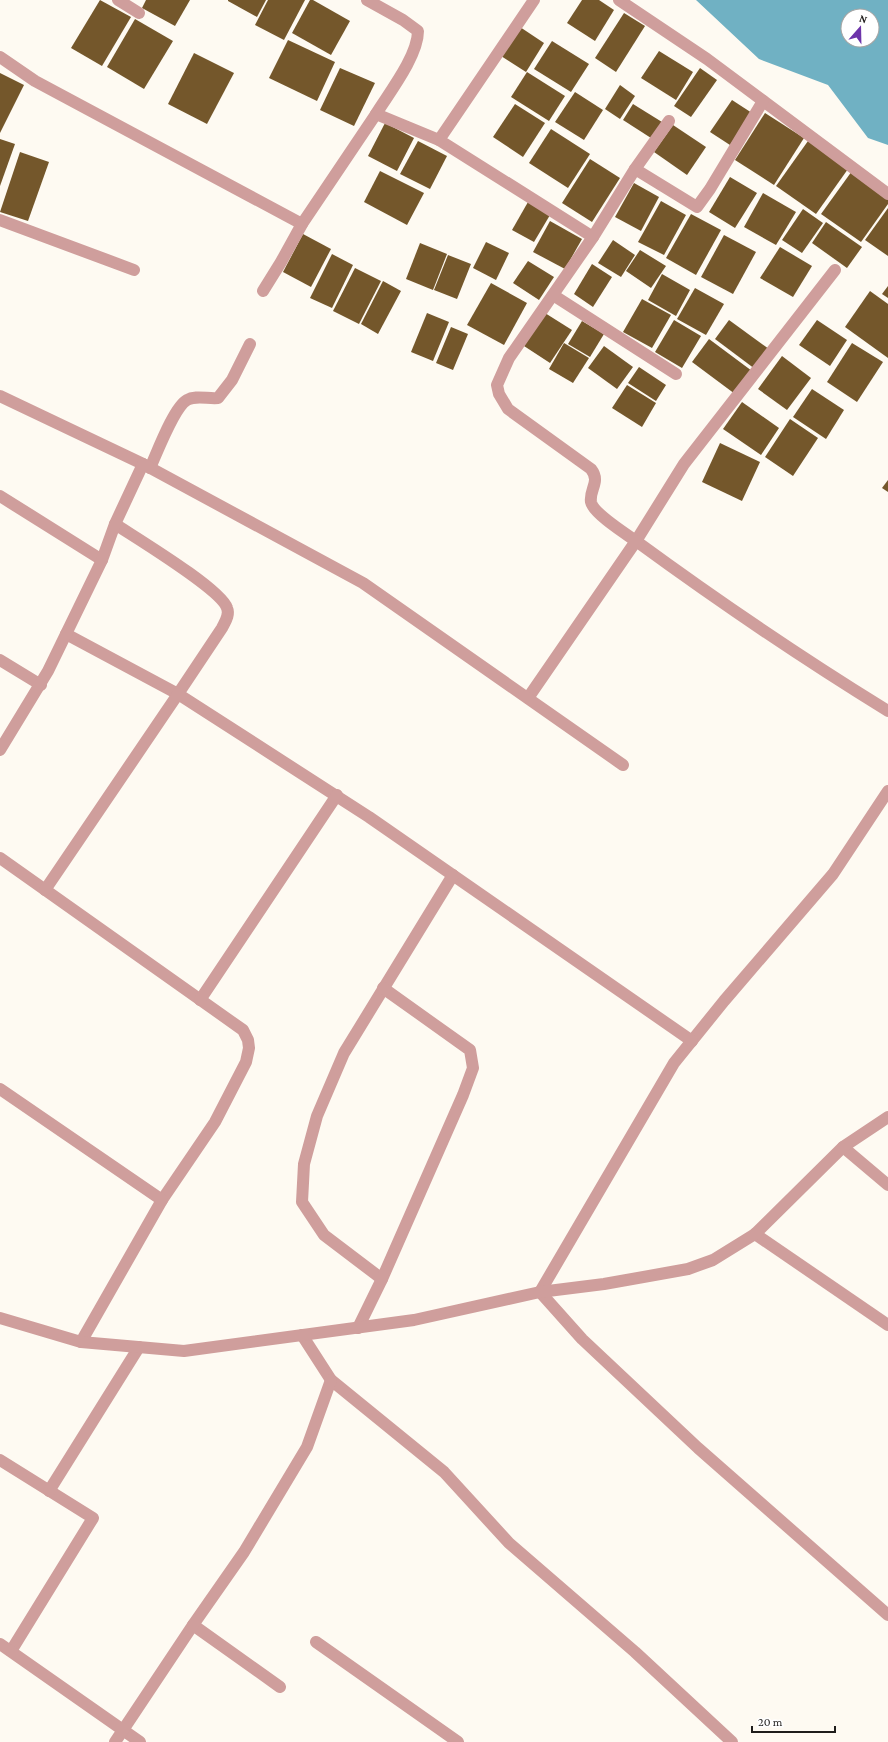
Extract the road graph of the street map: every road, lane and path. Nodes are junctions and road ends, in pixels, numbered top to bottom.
1 (118, 0) edge
2 (367, 0) edge
3 (534, 0) edge
4 (618, 0) edge
5 (139, 13) dead end
6 (0, 57) edge
7 (763, 101) junction
8 (376, 114) junction
9 (669, 121) dead end
10 (439, 140) junction
11 (635, 169) junction
12 (888, 194) edge
13 (0, 220) edge
14 (302, 224) junction
15 (592, 237) junction
16 (134, 270) dead end
17 (835, 270) dead end
18 (263, 291) dead end
19 (553, 295) junction
20 (250, 344) dead end
21 (676, 374) dead end
22 (0, 396) edge
23 (146, 466) junction
24 (0, 496) edge
25 (115, 524) junction
26 (636, 541) junction
27 (102, 560) junction
28 (66, 634) junction
29 (0, 660) edge
30 (41, 685) junction
31 (178, 694) junction
32 (528, 698) junction
33 (888, 711) edge
34 (0, 750) edge
35 (623, 765) dead end
36 (888, 791) edge
37 (337, 796) junction
38 (0, 858) edge
39 (453, 875) junction
40 (44, 890) junction
41 (383, 988) junction
42 (200, 1000) junction
43 (692, 1041) junction
44 (0, 1089) edge
45 (888, 1117) edge
46 (843, 1147) junction
47 (888, 1185) edge
48 (162, 1200) junction
49 (755, 1234) junction
50 (382, 1279) junction
51 (540, 1292) junction
52 (0, 1318) edge
53 (888, 1325) edge
54 (358, 1328) junction
55 (302, 1335) junction
56 (81, 1342) junction
57 (139, 1347) junction
58 (331, 1380) junction
59 (0, 1460) edge
60 (49, 1491) junction
61 (888, 1616) edge
62 (193, 1625) junction
63 (316, 1642) dead end
64 (0, 1644) edge
65 (11, 1651) junction
66 (280, 1688) dead end
67 (123, 1730) junction
68 (115, 1742) edge
69 (140, 1742) edge
70 (458, 1742) edge
71 (732, 1742) edge

1 - 5 street
2 - 8 street
3 - 10 street
4 - 7 street
6 - 14 street
7 - 11 street
7 - 12 street
8 - 10 street
8 - 14 street
9 - 11 street
10 - 15 street
11 - 15 street
13 - 16 street
14 - 18 street
15 - 19 street
17 - 26 street
19 - 21 street
19 - 26 street
20 - 23 street
22 - 23 street
23 - 25 street
23 - 32 street
24 - 27 street
25 - 27 street
25 - 31 street
26 - 32 street
26 - 33 street
27 - 28 street
28 - 30 street
28 - 31 street
29 - 30 street
30 - 34 street
31 - 37 street
31 - 40 street
32 - 35 street
36 - 43 street
37 - 39 street
37 - 42 street
38 - 40 street
39 - 41 street
39 - 43 street
40 - 42 street
41 - 50 street
41 - 50 street
42 - 48 street
43 - 51 street
44 - 48 street
45 - 46 street
46 - 47 street
46 - 49 street
48 - 56 street
49 - 51 street
49 - 53 street
50 - 54 street
51 - 54 street
51 - 61 street
52 - 56 street
54 - 55 street
55 - 57 street
55 - 58 street
56 - 57 street
57 - 60 street
58 - 62 street
58 - 71 street
59 - 60 street
60 - 65 street
62 - 66 street
62 - 67 street
63 - 70 street
64 - 65 street
65 - 67 street
67 - 68 street
67 - 69 street

